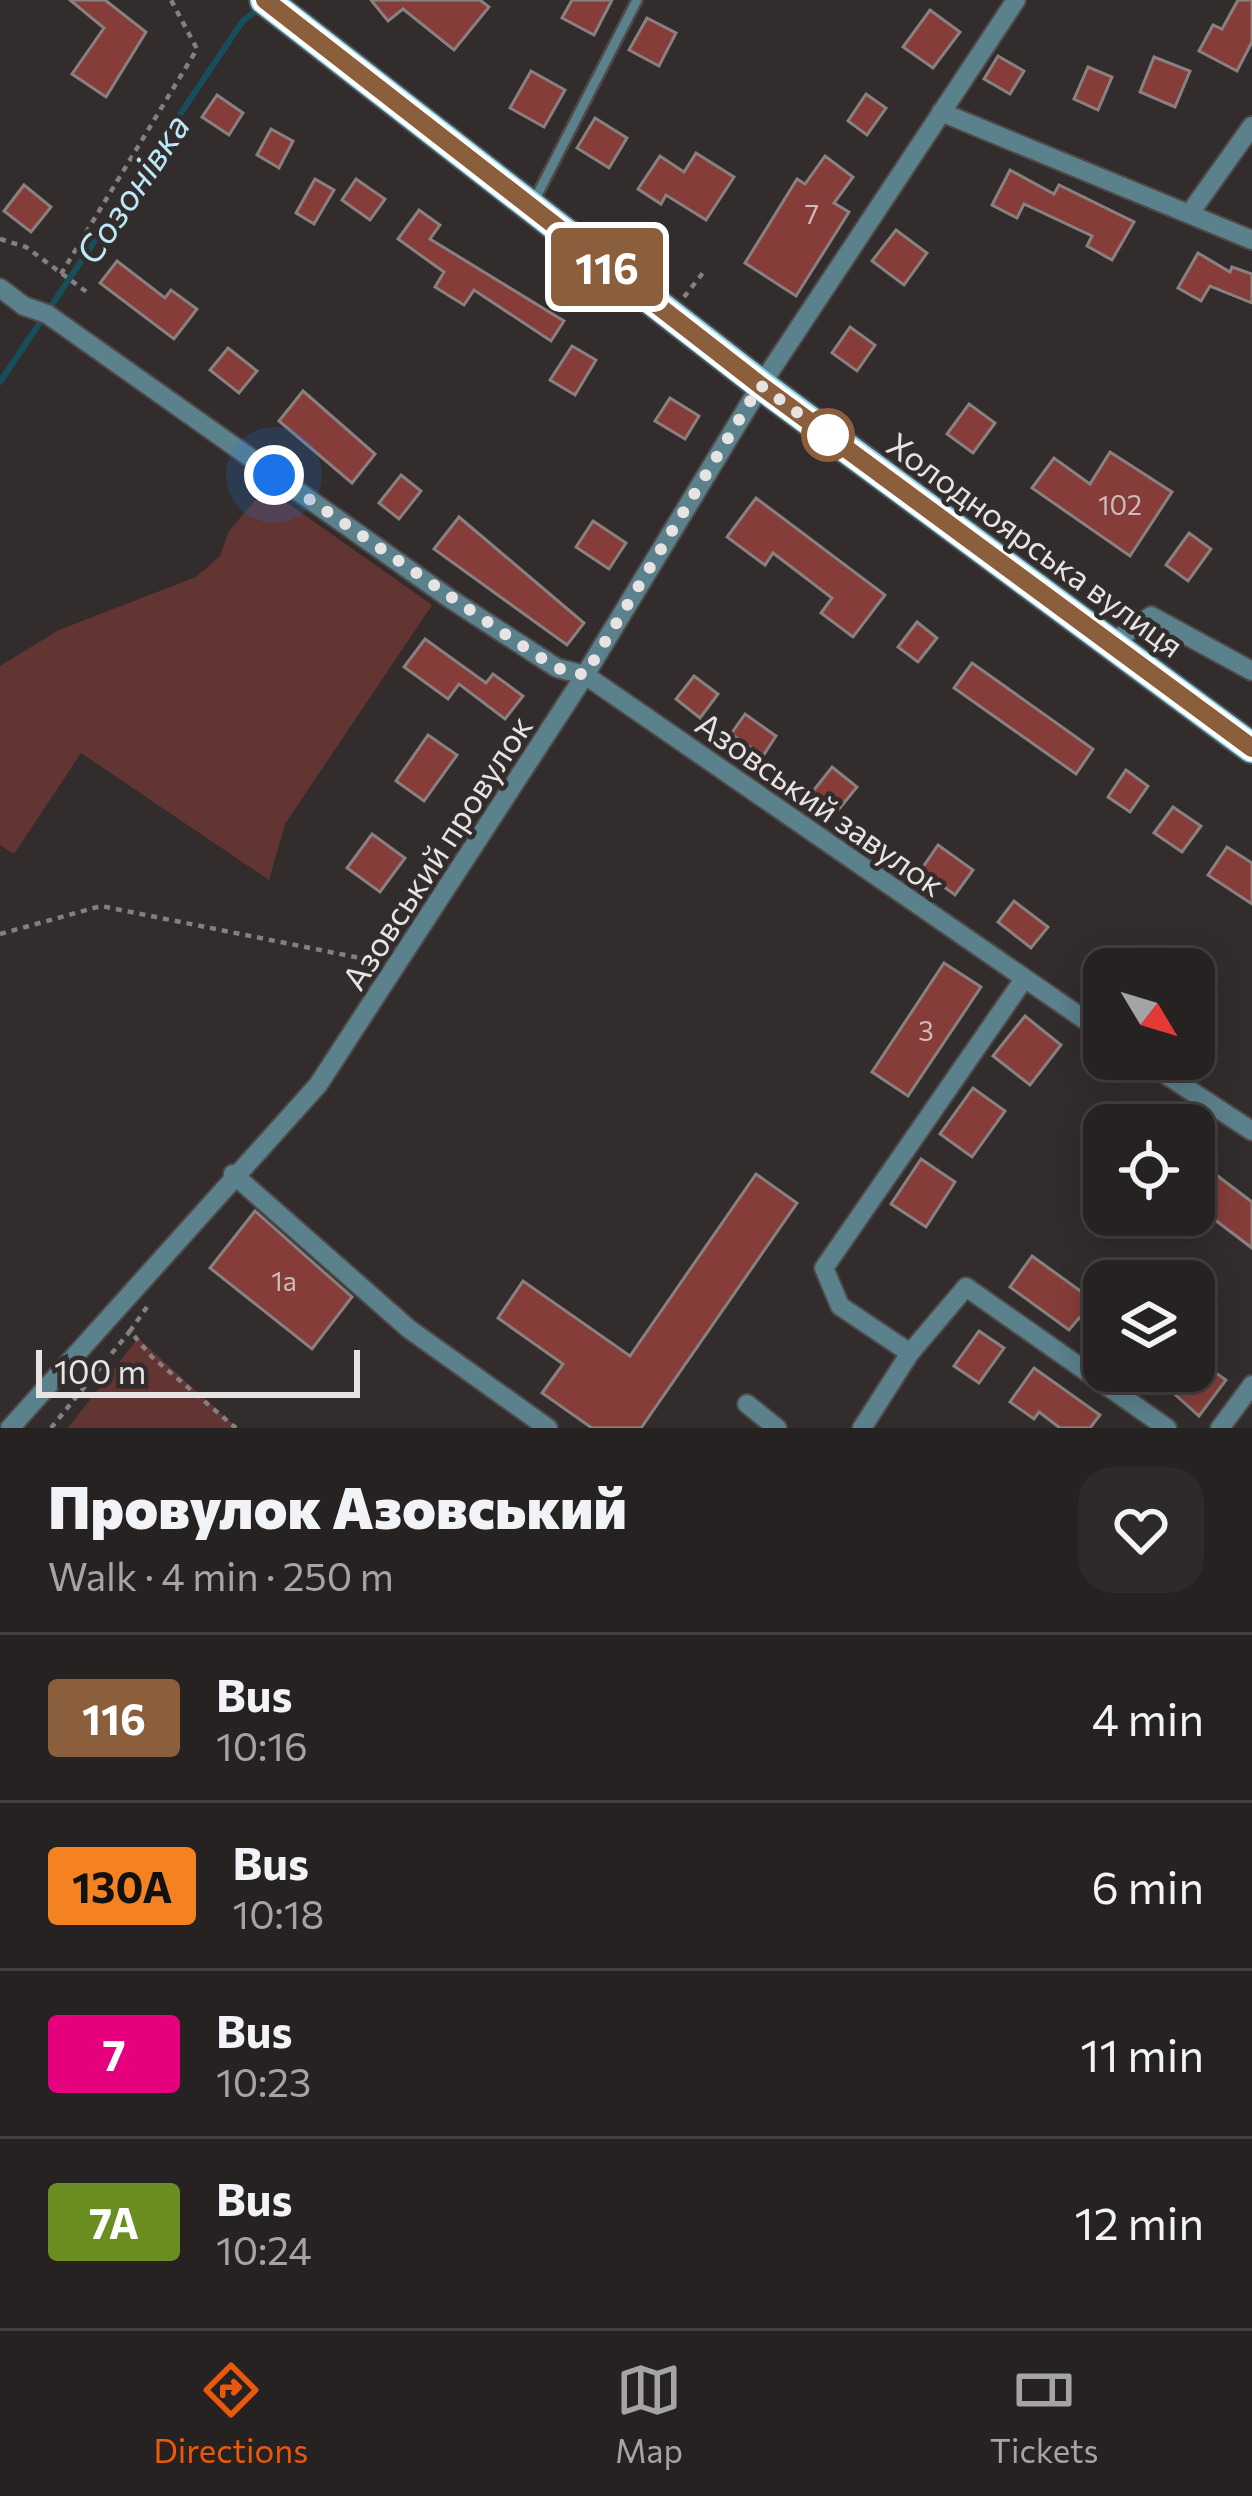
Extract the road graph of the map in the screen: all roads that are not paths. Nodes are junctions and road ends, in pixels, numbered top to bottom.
1 (637, 0) edge
2 (1016, 0) edge
3 (274, 7) edge
4 (941, 112) junction
5 (1252, 126) edge
6 (531, 208) junction
7 (1190, 213) junction
8 (1252, 240) edge
9 (0, 288) edge
10 (760, 385) junction
11 (1110, 644) junction
12 (1252, 671) edge
13 (585, 675) junction
14 (1252, 748) edge
15 (1024, 979) junction
16 (1083, 1020) edge
17 (1174, 1080) edge
18 (1252, 1131) edge
19 (233, 1174) junction
20 (910, 1352) junction
21 (1252, 1385) edge
22 (747, 1404) dead end
23 (10, 1428) edge
24 (548, 1428) edge
25 (777, 1428) edge
26 (862, 1428) edge
27 (1167, 1428) edge
28 (1220, 1428) edge

1 - 6 lane
2 - 4 street, Азовський провулок
3 - 6 main road, Холодноярська вулиця
4 - 7 street
4 - 10 street, Азовський провулок
5 - 7 street
6 - 10 main road, Холодноярська вулиця
7 - 8 street
9 - 13 street, Азовський завулок
10 - 11 main road, Холодноярська вулиця
10 - 13 street, Азовський провулок
11 - 12 street
11 - 14 main road, Холодноярська вулиця
13 - 15 street, Азовський завулок
13 - 19 street, Азовський провулок
15 - 16 street, Азовський завулок
15 - 20 street
17 - 18 street
19 - 23 street, Азовський провулок
19 - 24 street
20 - 26 street
20 - 27 street
21 - 28 street
22 - 25 street

